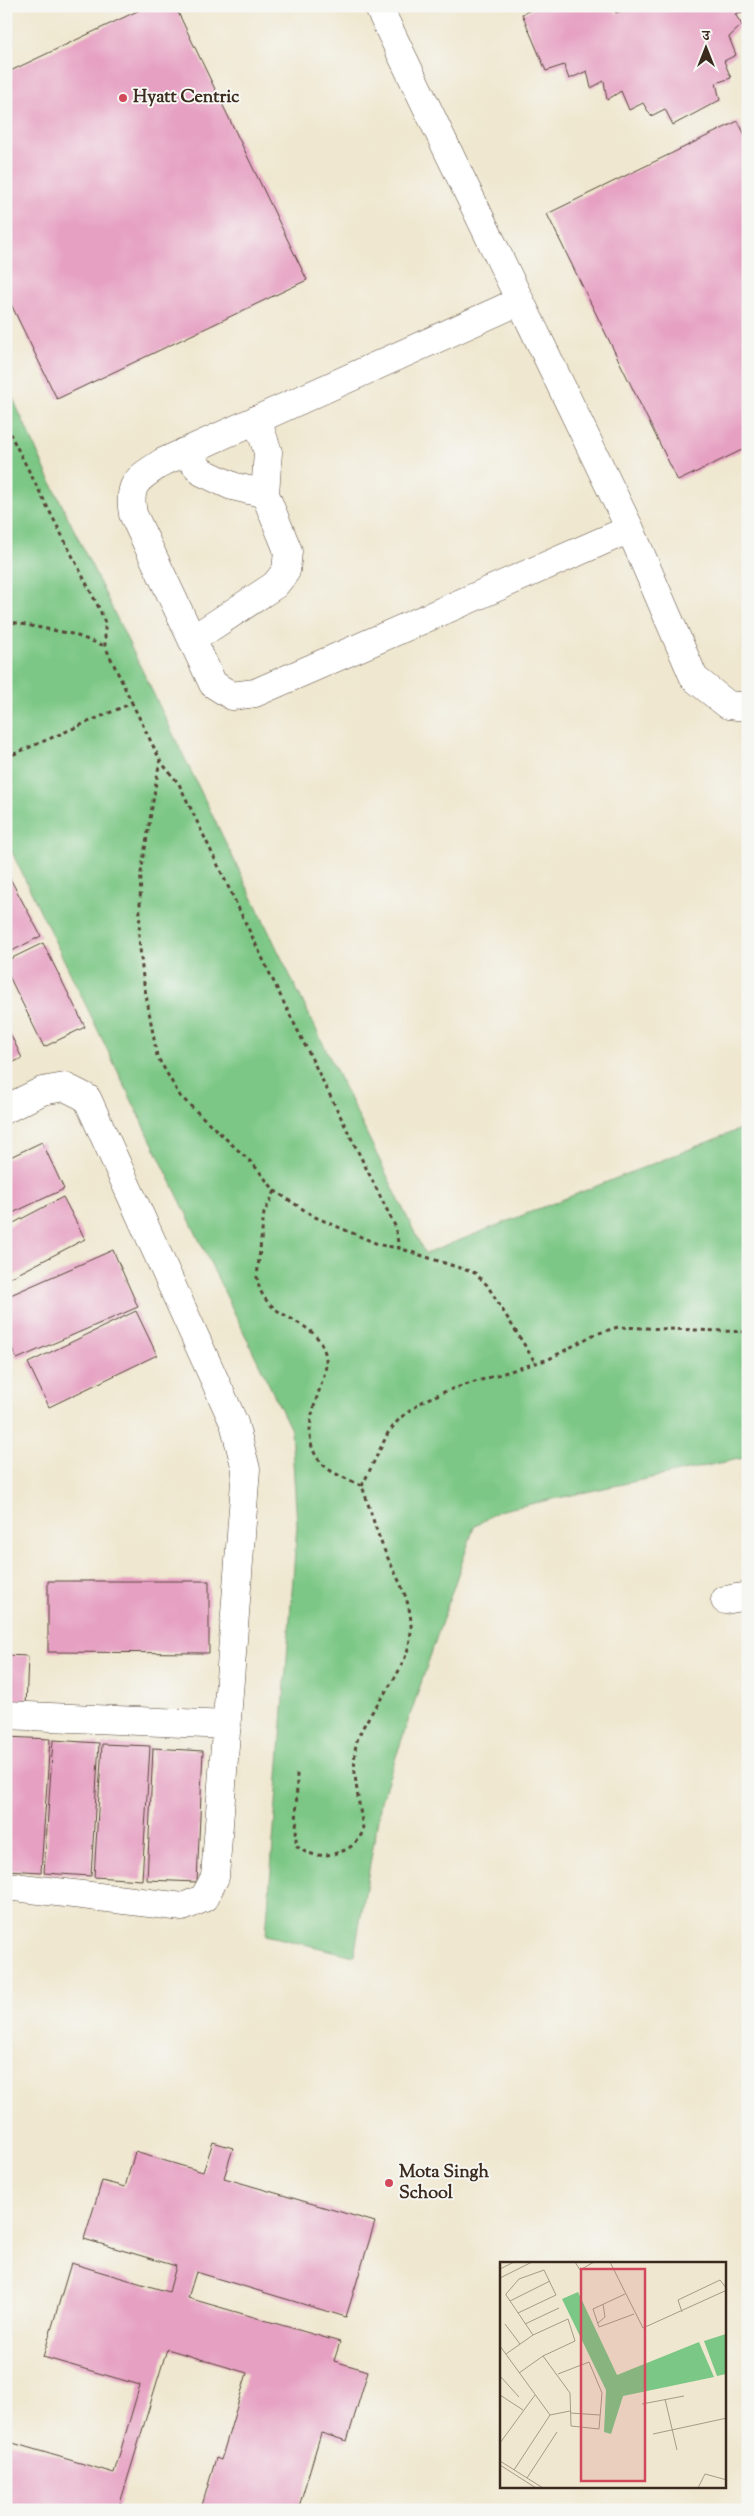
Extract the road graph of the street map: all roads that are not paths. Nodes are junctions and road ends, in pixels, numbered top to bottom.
1 (378, 6) edge
2 (520, 301) junction
3 (257, 419) junction
4 (184, 452) junction
5 (265, 494) junction
6 (630, 529) junction
7 (193, 639) junction
8 (748, 708) edge
9 (6, 1109) edge
10 (6, 1715) edge
11 (227, 1725) junction
12 (6, 1886) edge

1 - 2 street
2 - 3 street
2 - 6 street
3 - 4 street
3 - 5 street
4 - 5 street
4 - 7 street
5 - 7 street
6 - 7 street
6 - 8 street
9 - 11 street
10 - 11 street
11 - 12 street

